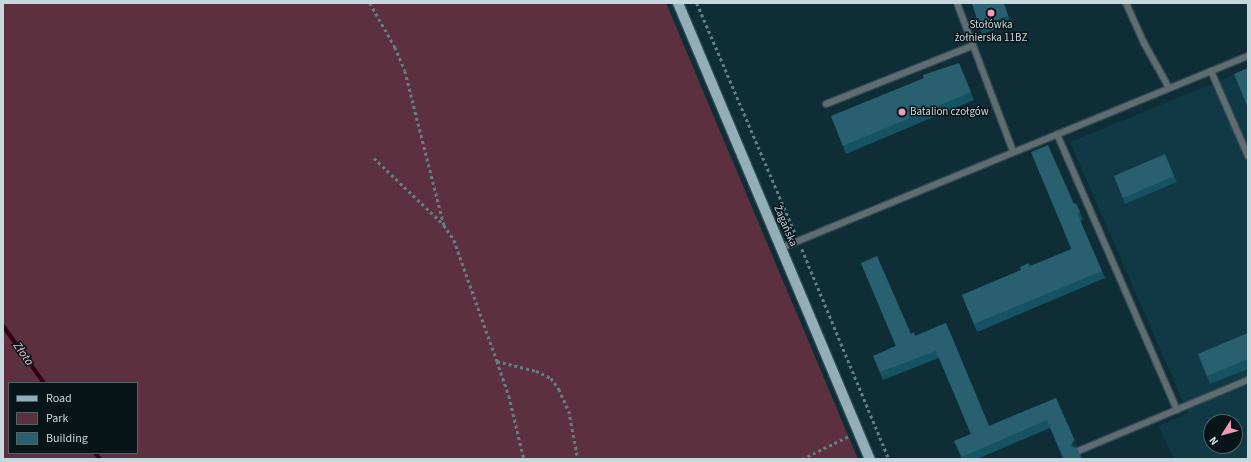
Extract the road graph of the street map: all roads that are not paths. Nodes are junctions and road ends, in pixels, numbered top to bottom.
1 (678, 3) edge
2 (957, 3) edge
3 (1126, 3) edge
4 (972, 46) junction
5 (1248, 56) edge
6 (1211, 71) junction
7 (1169, 88) junction
8 (826, 104) dead end
9 (1057, 134) junction
10 (1013, 151) junction
11 (1248, 156) edge
12 (781, 248) junction
13 (1248, 380) edge
14 (1177, 410) junction
15 (1078, 451) edge
16 (870, 459) edge

1 - 12 main road, Żagańska
2 - 4 lane
3 - 7 lane
4 - 8 lane
4 - 10 lane
5 - 6 lane
6 - 7 lane
6 - 11 lane
7 - 9 lane
9 - 10 lane
9 - 14 lane
10 - 12 lane
12 - 16 main road, Żagańska
13 - 14 lane
14 - 15 lane

